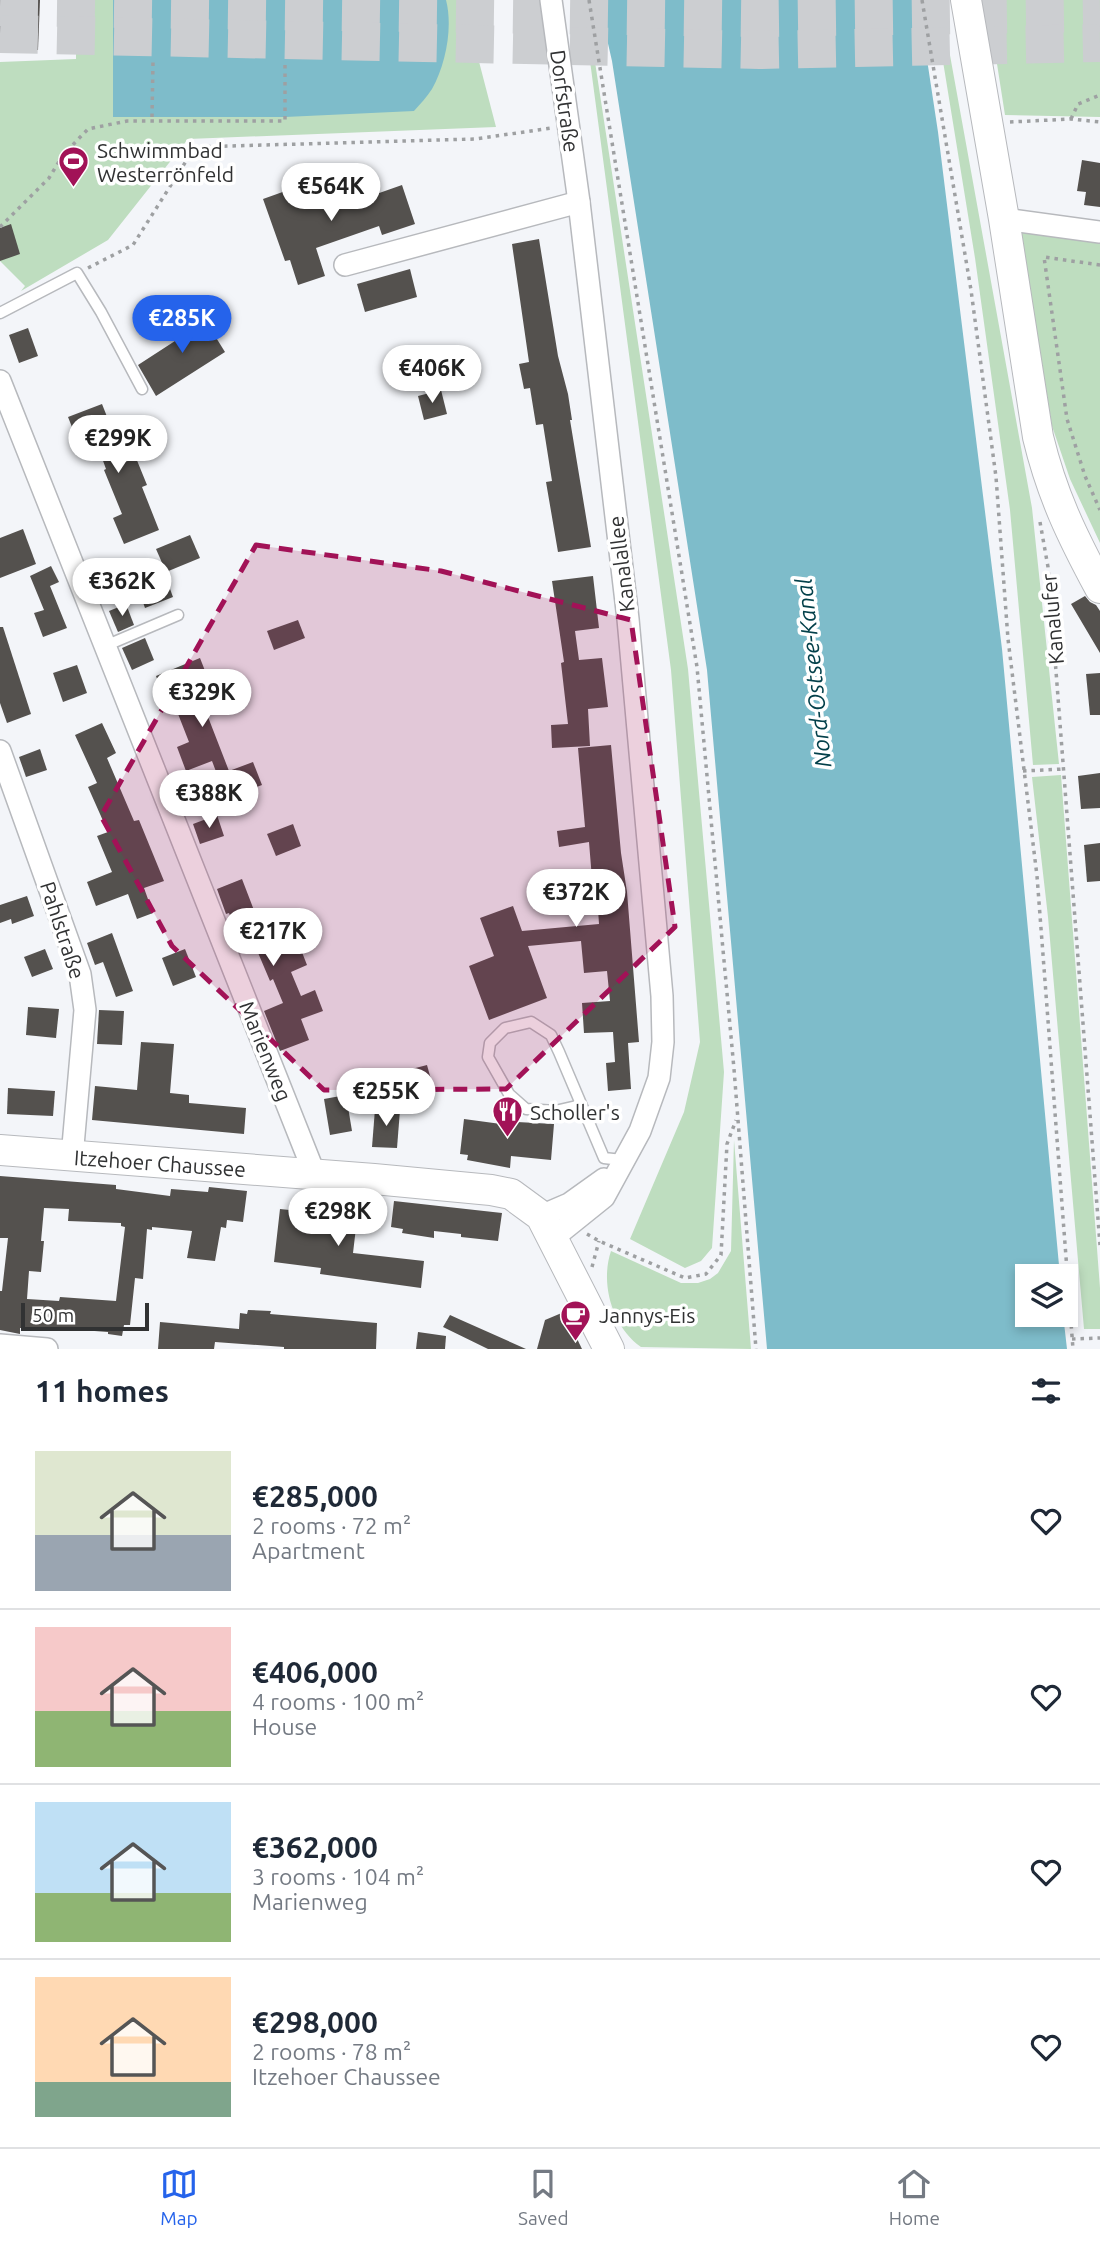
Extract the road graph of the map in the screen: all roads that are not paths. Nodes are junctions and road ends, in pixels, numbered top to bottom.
1 (551, 0) edge
2 (966, 0) edge
3 (579, 202) junction
4 (1004, 219) junction
5 (1100, 232) edge
6 (345, 265) dead end
7 (0, 313) edge
8 (0, 381) edge
9 (142, 389) dead end
10 (1100, 588) edge
11 (178, 615) dead end
12 (105, 646) junction
13 (0, 751) edge
14 (581, 1105) junction
15 (0, 1150) edge
16 (72, 1157) junction
17 (622, 1160) junction
18 (314, 1175) junction
19 (555, 1226) junction
20 (0, 1345) edge
21 (47, 1349) edge
22 (609, 1349) edge

1 - 3 street, Dorfstraße
2 - 4 street
3 - 6 street
3 - 17 street, Kanalallee
4 - 5 street
4 - 10 street
7 - 9 lane
8 - 12 street, Marienweg
11 - 12 lane
12 - 18 street, Marienweg
13 - 16 street, Pahlstraße
14 - 14 lane
14 - 17 lane
15 - 16 street, Itzehoer Chaussee
16 - 18 street, Itzehoer Chaussee
17 - 19 street, Kanalallee
17 - 19 street, Kanalallee
18 - 19 street, Itzehoer Chaussee
19 - 22 street, Itzehoer Chaussee
20 - 21 street

